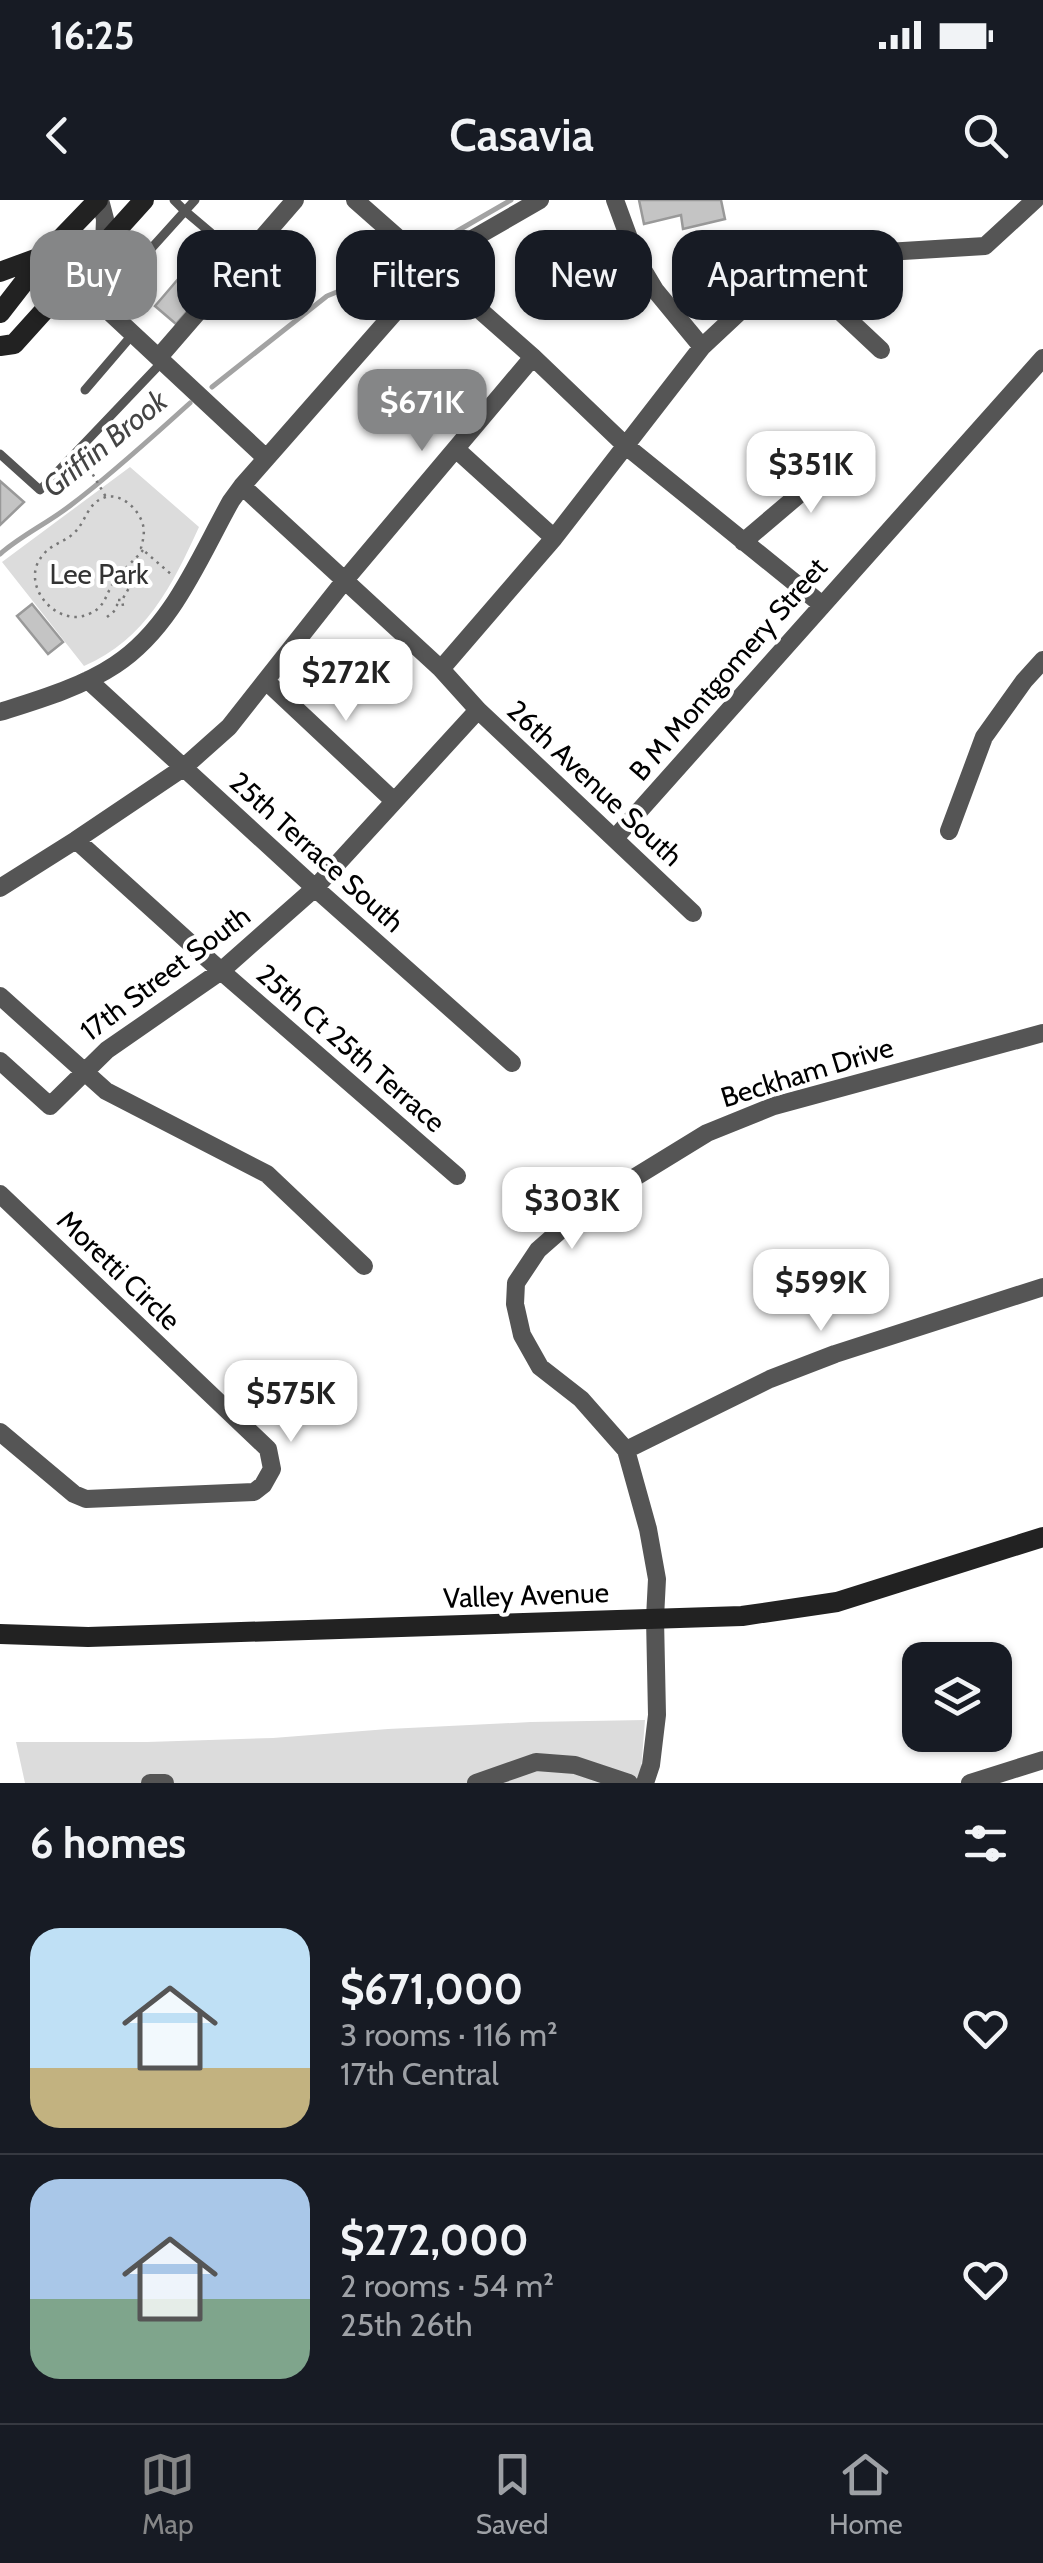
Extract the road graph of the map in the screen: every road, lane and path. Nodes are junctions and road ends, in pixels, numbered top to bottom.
1 (99, 200) edge
2 (144, 200) edge
3 (174, 200) edge
4 (195, 200) edge
5 (295, 200) edge
6 (356, 200) edge
7 (540, 200) edge
8 (615, 200) edge
9 (1035, 200) edge
10 (185, 211) junction
11 (70, 230) edge
12 (105, 230) edge
13 (117, 230) edge
14 (207, 230) edge
15 (389, 230) edge
16 (487, 230) edge
17 (157, 242) edge
18 (903, 251) edge
19 (30, 261) edge
20 (0, 272) edge
21 (30, 274) edge
22 (0, 313) edge
23 (36, 320) edge
24 (119, 320) edge
25 (388, 320) edge
26 (490, 320) edge
27 (731, 320) edge
28 (849, 320) edge
29 (134, 334) junction
30 (0, 346) edge
31 (702, 347) junction
32 (881, 350) dead end
33 (533, 357) junction
34 (1043, 358) edge
35 (161, 359) junction
36 (86, 390) dead end
37 (626, 446) junction
38 (457, 450) junction
39 (848, 453) dead end
40 (0, 454) edge
41 (265, 458) junction
42 (92, 473) dead end
43 (242, 486) junction
44 (106, 495) junction
45 (554, 538) junction
46 (743, 542) junction
47 (144, 550) junction
48 (125, 564) dead end
49 (125, 570) junction
50 (174, 577) dead end
51 (116, 579) junction
52 (345, 580) junction
53 (821, 604) junction
54 (107, 617) dead end
55 (1043, 660) edge
56 (442, 669) junction
57 (88, 680) junction
58 (266, 681) junction
59 (478, 710) junction
60 (0, 712) edge
61 (182, 768) junction
62 (394, 801) junction
63 (948, 830) dead end
64 (616, 838) junction
65 (76, 840) junction
66 (0, 888) edge
67 (315, 888) junction
68 (692, 914) dead end
69 (221, 972) junction
70 (0, 996) edge
71 (1043, 1032) edge
72 (0, 1061) edge
73 (512, 1063) dead end
74 (82, 1072) junction
75 (458, 1176) dead end
76 (0, 1194) edge
77 (364, 1266) dead end
78 (1043, 1287) edge
79 (0, 1432) edge
80 (626, 1450) junction
81 (1043, 1537) edge
82 (655, 1618) junction
83 (0, 1634) edge
84 (1043, 1760) edge
85 (150, 1783) edge
86 (165, 1783) edge
87 (476, 1783) edge
88 (629, 1783) edge
89 (644, 1783) edge
90 (970, 1783) edge

1 - 11 main road
1 - 12 street
2 - 13 main road
3 - 10 lane
4 - 10 lane
5 - 35 street
6 - 15 street
7 - 16 street
8 - 31 street
9 - 18 street
10 - 14 lane
10 - 17 lane
19 - 20 main road
21 - 22 main road
23 - 30 main road
24 - 29 street
25 - 41 street
26 - 33 street
27 - 31 street
28 - 32 street
29 - 35 street
29 - 36 lane
31 - 37 street
33 - 37 street
33 - 38 street
34 - 53 street, B M Montgomery Street
35 - 40 lane
35 - 41 street
37 - 45 street
37 - 46 street
38 - 45 street
38 - 52 street
39 - 46 street
41 - 43 street
42 - 44 path
43 - 52 street, 26th Avenue South
43 - 57 street
44 - 47 path
44 - 51 path
45 - 56 street
46 - 53 street
47 - 49 path
47 - 50 path
48 - 49 path
49 - 51 path
51 - 54 path
52 - 56 street, 26th Avenue South
52 - 58 street
53 - 64 street, B M Montgomery Street
55 - 63 street
56 - 59 street, 26th Avenue South
57 - 60 street
57 - 61 street, 25th Terrace South
58 - 61 street
58 - 62 street
59 - 62 street, 17th Street South
59 - 64 street, 26th Avenue South
61 - 65 street
61 - 67 street, 25th Terrace South
62 - 67 street, 17th Street South
64 - 68 street, 26th Avenue South
65 - 66 street
65 - 69 street, 25th Ct 25th Terrace
67 - 69 street, 17th Street South
67 - 73 street, 25th Terrace South
69 - 74 street, 17th Street South
69 - 75 street, 25th Ct 25th Terrace
70 - 74 street
71 - 80 street, Beckham Drive
72 - 74 street, 17th Street South
74 - 77 street
76 - 79 street, Moretti Circle
78 - 80 street
80 - 82 street, Beckham Drive
81 - 82 main road, Valley Avenue
82 - 83 main road, Valley Avenue
82 - 89 street, Beckham Drive
84 - 90 street
85 - 86 street
87 - 88 street

